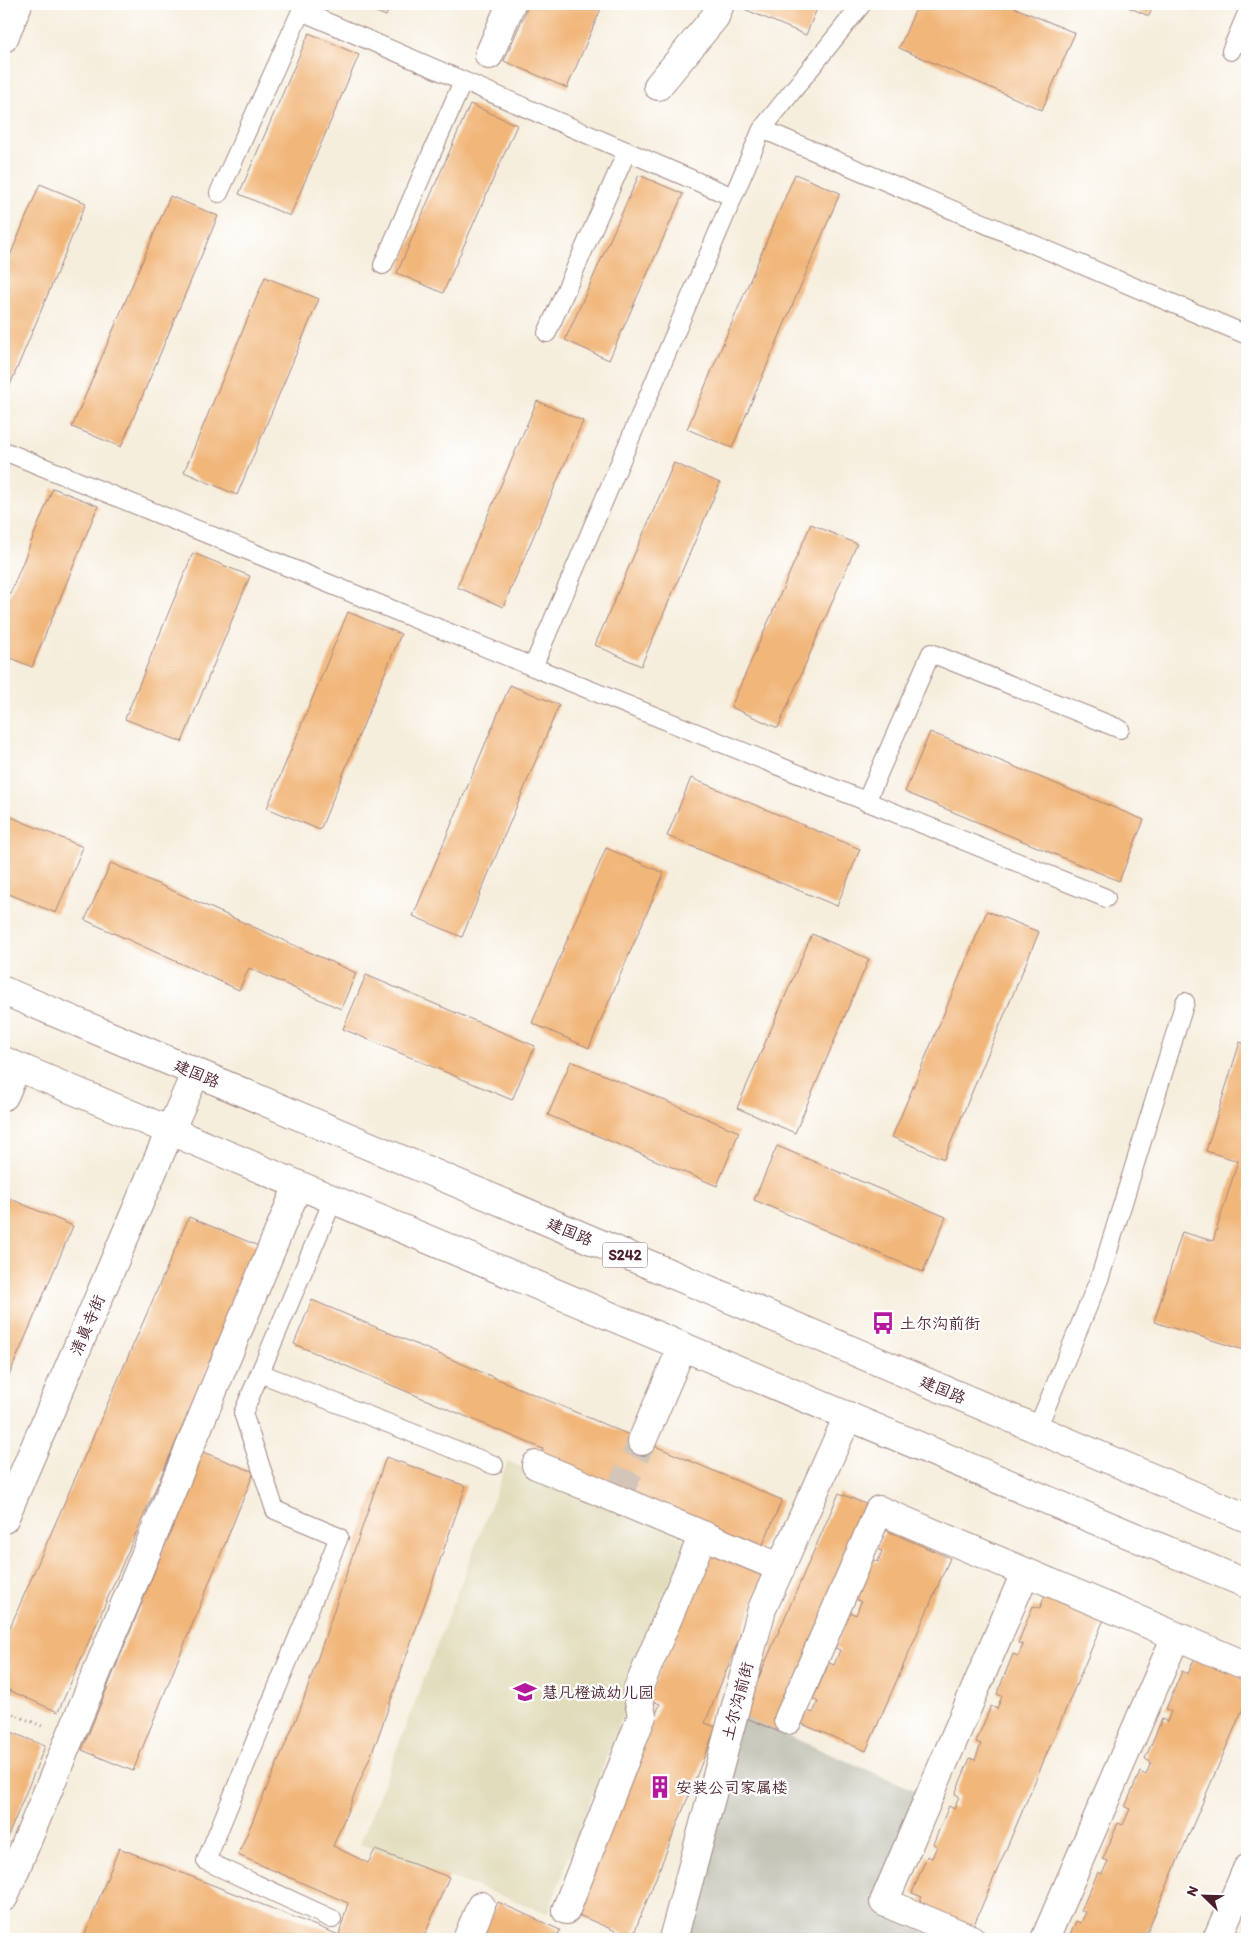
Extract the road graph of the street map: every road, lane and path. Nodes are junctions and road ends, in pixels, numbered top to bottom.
1 (18, 4) edge
2 (511, 4) edge
3 (720, 4) edge
4 (862, 4) edge
5 (1247, 13) edge
6 (4, 38) edge
7 (1231, 51) dead end
8 (489, 55) dead end
9 (463, 81) junction
10 (658, 86) dead end
11 (762, 129) junction
12 (627, 151) junction
13 (219, 193) dead end
14 (733, 197) junction
15 (383, 265) dead end
16 (547, 333) dead end
17 (1247, 335) edge
18 (4, 451) edge
19 (533, 667) junction
20 (1120, 730) dead end
21 (866, 802) junction
22 (1106, 898) dead end
23 (4, 991) edge
24 (1185, 1002) dead end
25 (10, 1064) edge
26 (196, 1072) junction
27 (4, 1096) edge
28 (170, 1131) junction
29 (298, 1185) junction
30 (333, 1200) junction
31 (682, 1347) junction
32 (260, 1373) junction
33 (848, 1416) junction
34 (1037, 1430) junction
35 (642, 1441) tunnel mouth
36 (494, 1465) dead end
37 (536, 1466) dead end
38 (1247, 1518) edge
39 (4, 1519) edge
40 (703, 1535) junction
41 (781, 1568) junction
42 (1025, 1573) junction
43 (1247, 1584) edge
44 (1176, 1636) junction
45 (1247, 1666) edge
46 (4, 1710) edge
47 (788, 1720) dead end
48 (70, 1738) junction
49 (1247, 1869) edge
50 (4, 1896) edge
51 (481, 1906) dead end
52 (566, 1910) dead end
53 (332, 1919) dead end
54 (467, 1939) edge
55 (673, 1939) edge
56 (971, 1939) edge
57 (1045, 1939) edge
58 (1217, 1939) edge

1 - 6 street
2 - 8 street
3 - 10 street
4 - 11 lane
5 - 7 lane
9 - 12 lane
9 - 13 lane
9 - 15 lane
11 - 14 lane
11 - 17 lane
12 - 14 lane
12 - 16 lane
14 - 19 lane
18 - 19 lane
19 - 21 lane
20 - 21 lane
21 - 22 lane
23 - 26 street, 建国路 / S242
24 - 34 lane
25 - 27 street
25 - 28 street
26 - 28 street, 清真寺街
26 - 34 street, 建国路 / S242
28 - 29 street
28 - 39 street, 清真寺街
29 - 30 street
29 - 48 street
30 - 31 street
30 - 32 lane
31 - 33 street
31 - 35 street
32 - 36 lane
32 - 53 lane
33 - 41 street, 土尔沟前街
33 - 43 street
34 - 38 street, 建国路 / S242
37 - 40 street
40 - 41 street
40 - 52 street
41 - 55 street, 土尔沟前街
42 - 44 street
42 - 47 street
42 - 56 street
44 - 45 street
44 - 57 street
46 - 48 path
48 - 50 street
49 - 58 street
51 - 54 street

